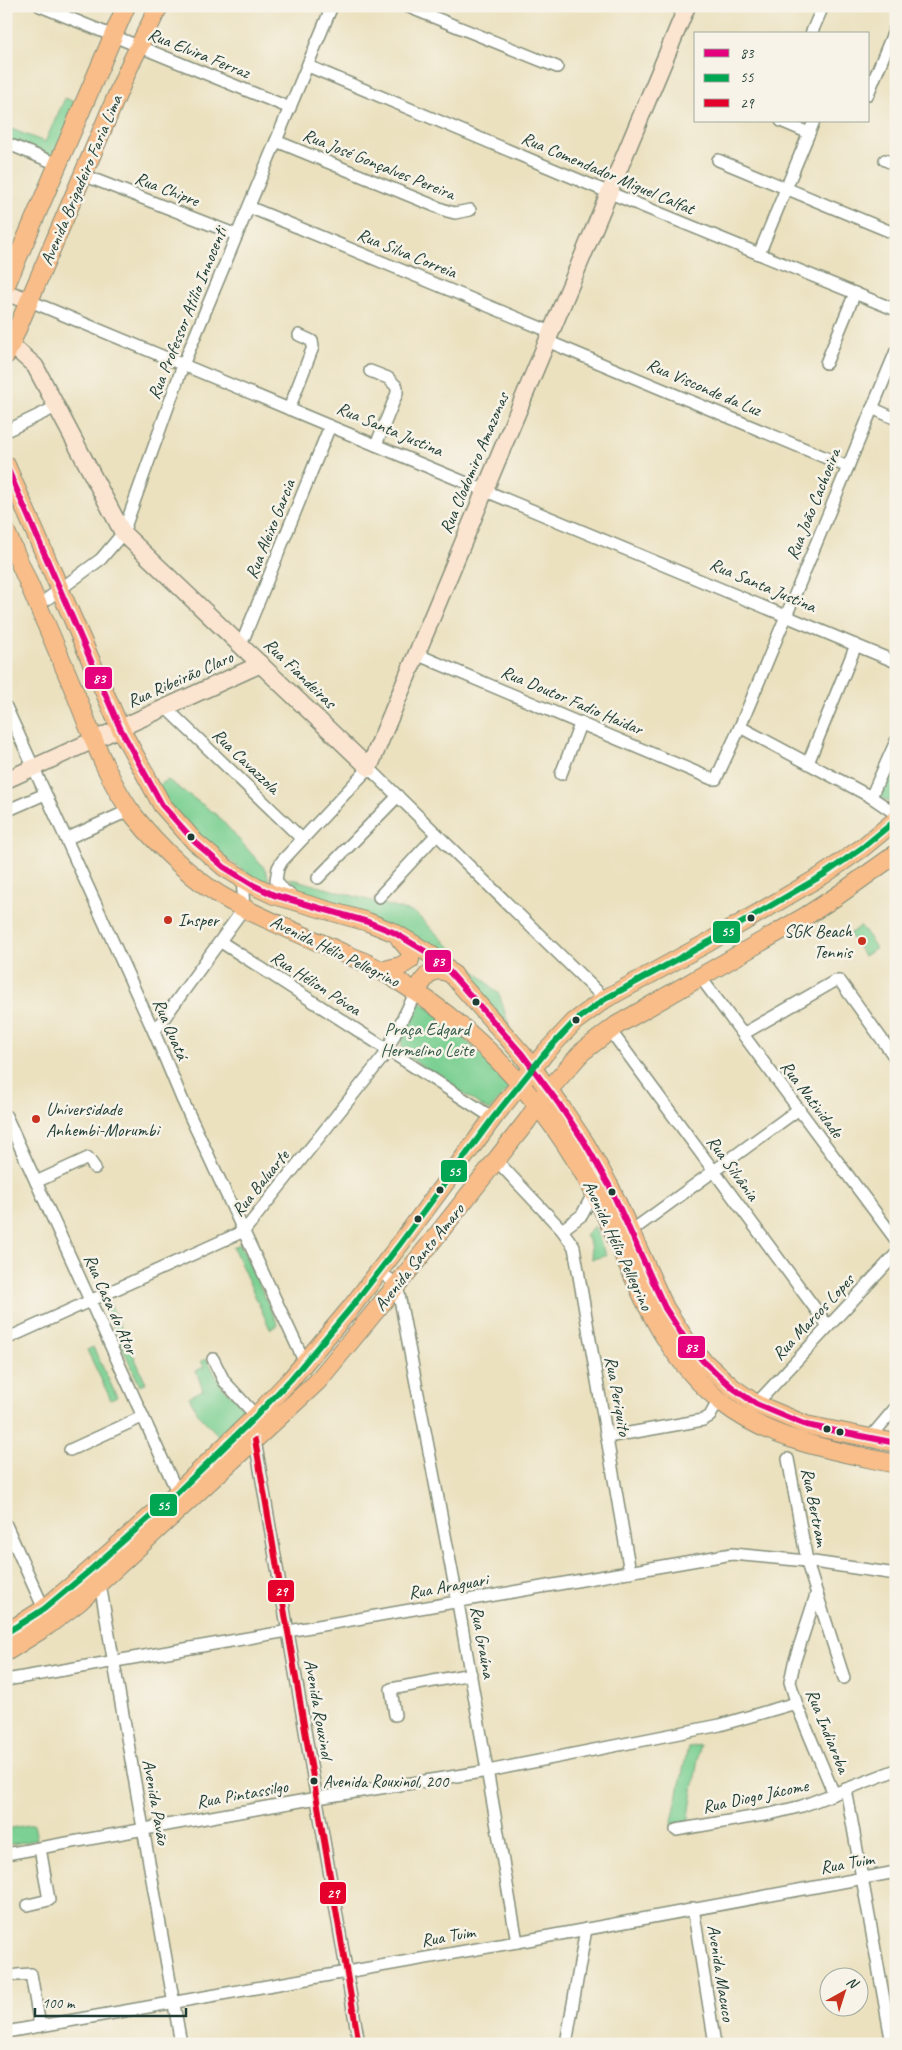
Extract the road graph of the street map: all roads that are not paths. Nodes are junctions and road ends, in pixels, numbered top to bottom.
1 (40, 6) edge
2 (126, 6) edge
3 (159, 6) edge
4 (332, 6) edge
5 (406, 6) edge
6 (687, 6) edge
7 (823, 6) edge
8 (896, 26) edge
9 (813, 32) edge
10 (113, 36) junction
11 (139, 47) junction
12 (308, 66) junction
13 (557, 67) dead end
14 (870, 89) edge
15 (290, 108) junction
16 (783, 122) edge
17 (814, 122) edge
18 (809, 133) junction
19 (276, 141) junction
20 (6, 143) edge
21 (718, 160) dead end
22 (58, 164) junction
23 (83, 175) junction
24 (786, 189) junction
25 (610, 193) junction
26 (249, 207) junction
27 (470, 210) dead end
28 (896, 234) edge
29 (237, 235) junction
30 (759, 254) junction
31 (6, 285) edge
32 (6, 293) edge
33 (855, 294) junction
34 (30, 301) junction
35 (896, 310) edge
36 (299, 335) dead end
37 (549, 336) junction
38 (8, 349) edge
39 (896, 351) edge
40 (826, 363) dead end
41 (183, 365) junction
42 (370, 371) dead end
43 (58, 406) junction
44 (872, 408) junction
45 (289, 409) junction
46 (896, 419) edge
47 (330, 426) junction
48 (6, 430) edge
49 (376, 445) junction
50 (6, 465) edge
51 (848, 467) junction
52 (484, 490) junction
53 (6, 532) edge
54 (123, 533) junction
55 (60, 588) junction
56 (39, 605) junction
57 (786, 616) junction
58 (242, 645) junction
59 (856, 645) junction
60 (416, 654) junction
61 (896, 662) edge
62 (262, 664) junction
63 (166, 707) junction
64 (6, 708) edge
65 (581, 722) junction
66 (740, 726) junction
67 (120, 728) junction
68 (94, 740) junction
69 (896, 741) edge
70 (808, 762) junction
71 (34, 768) junction
72 (369, 768) junction
73 (561, 774) dead end
74 (714, 779) joint
75 (6, 780) edge
76 (45, 794) junction
77 (398, 796) junction
78 (871, 798) junction
79 (130, 810) junction
80 (896, 814) edge
81 (7, 815) edge
82 (896, 820) edge
83 (437, 834) junction
84 (66, 839) junction
85 (302, 839) junction
86 (896, 854) edge
87 (242, 878) junction
88 (318, 878) dead end
89 (379, 897) dead end
90 (300, 903) junction
91 (244, 908) junction
92 (394, 932) junction
93 (221, 942) junction
94 (381, 971) junction
95 (701, 978) junction
96 (458, 979) junction
97 (416, 992) junction
98 (605, 999) junction
99 (610, 1030) junction
100 (154, 1032) junction
101 (743, 1034) junction
102 (387, 1050) junction
103 (896, 1059) edge
104 (533, 1069) junction
105 (522, 1084) junction
106 (548, 1090) junction
107 (537, 1104) junction
108 (798, 1109) junction
109 (6, 1116) edge
110 (493, 1118) junction
111 (496, 1160) junction
112 (95, 1168) dead end
113 (713, 1171) junction
114 (36, 1182) junction
115 (594, 1192) junction
116 (562, 1230) junction
117 (244, 1231) junction
118 (630, 1232) junction
119 (896, 1240) edge
120 (896, 1254) edge
121 (378, 1271) junction
122 (397, 1284) junction
123 (90, 1301) junction
124 (828, 1326) junction
125 (6, 1339) edge
126 (213, 1359) dead end
127 (305, 1363) junction
128 (719, 1399) junction
129 (756, 1404) junction
130 (896, 1407) edge
131 (256, 1416) junction
132 (142, 1417) junction
133 (607, 1437) junction
134 (870, 1438) junction
135 (254, 1440) junction
136 (896, 1444) edge
137 (70, 1450) dead end
138 (788, 1458) dead end
139 (896, 1464) edge
140 (180, 1499) junction
141 (6, 1525) edge
142 (807, 1561) junction
143 (630, 1572) junction
144 (893, 1574) edge
145 (93, 1578) junction
146 (896, 1584) edge
147 (816, 1595) junction
148 (458, 1603) junction
149 (44, 1609) junction
150 (286, 1631) junction
151 (6, 1633) edge
152 (6, 1652) edge
153 (114, 1662) junction
154 (471, 1674) junction
155 (844, 1678) dead end
156 (6, 1680) edge
157 (796, 1703) junction
158 (395, 1715) dead end
159 (896, 1770) edge
160 (488, 1771) junction
161 (846, 1789) junction
162 (834, 1794) junction
163 (317, 1798) junction
164 (143, 1829) junction
165 (676, 1830) dead end
166 (40, 1848) junction
167 (6, 1854) edge
168 (896, 1872) edge
169 (863, 1877) junction
170 (28, 1905) dead end
171 (693, 1908) junction
172 (586, 1929) junction
173 (518, 1942) junction
174 (346, 1972) junction
175 (17, 1975) dead end
176 (173, 2002) junction
177 (40, 2026) junction
178 (6, 2032) edge
179 (181, 2044) edge
180 (359, 2044) edge
181 (566, 2044) edge
182 (715, 2044) edge
183 (892, 2044) edge

1 - 10 street, Rua Elvira Ferraz
2 - 10 main road, Avenida Brigadeiro Faria Lima
3 - 11 main road, Avenida Brigadeiro Faria Lima
4 - 12 street, Rua Professor Atílio Innocenti
5 - 13 street
6 - 25 street, Rua Clodomiro Amazonas
7 - 9 street
8 - 14 street
10 - 11 street, Rua Elvira Ferraz
10 - 22 main road, Avenida Brigadeiro Faria Lima
11 - 15 street, Rua Elvira Ferraz
11 - 23 main road, Avenida Brigadeiro Faria Lima
12 - 15 street, Rua Professor Atílio Innocenti
12 - 25 street, Rua Comendador Miguel Calfat
15 - 19 street, Rua Professor Atílio Innocenti
16 - 18 street
17 - 18 street
18 - 24 street
19 - 26 street, Rua Professor Atílio Innocenti
19 - 27 street, Rua José Gonçalves Pereira
20 - 22 street
21 - 24 street
22 - 31 main road, Avenida Brigadeiro Faria Lima
23 - 29 street, Rua Chipre
23 - 34 main road, Avenida Brigadeiro Faria Lima
24 - 28 street
24 - 30 street
25 - 30 street, Rua Comendador Miguel Calfat
25 - 37 street, Rua Clodomiro Amazonas
26 - 29 street, Rua Professor Atílio Innocenti
26 - 37 street, Rua Silva Correia
29 - 41 street, Rua Professor Atílio Innocenti
30 - 33 street, Rua Comendador Miguel Calfat
32 - 34 street, Rua Santa Justina
33 - 35 street, Rua Comendador Miguel Calfat
33 - 40 street
34 - 38 main road, Avenida Brigadeiro Faria Lima
34 - 41 street, Rua Santa Justina
36 - 45 street
37 - 51 street, Rua Visconde da Luz
37 - 52 street, Rua Clodomiro Amazonas
38 - 43 street, Rua Fiandeiras
39 - 44 street, Rua João Cachoeira
41 - 45 street, Rua Santa Justina
41 - 54 street, Rua Professor Atílio Innocenti
42 - 49 street
43 - 48 street
43 - 54 street, Rua Fiandeiras
44 - 46 street
44 - 51 street, Rua João Cachoeira
45 - 47 street, Rua Santa Justina
47 - 49 street, Rua Santa Justina
47 - 58 street, Rua Aleixo Garcia
49 - 52 street, Rua Santa Justina
50 - 55 main road, Avenida Hélio Pellegrino
51 - 57 street, Rua João Cachoeira
52 - 57 street, Rua Santa Justina
52 - 60 street, Rua Clodomiro Amazonas
53 - 56 main road, Avenida Hélio Pellegrino
54 - 55 street, Rua Professor Atílio Innocenti
54 - 58 street, Rua Fiandeiras
55 - 56 street, Rua Professor Atílio Innocenti
55 - 67 main road, Avenida Hélio Pellegrino
56 - 68 main road, Avenida Hélio Pellegrino
57 - 59 street, Rua Santa Justina
57 - 66 street, Rua João Cachoeira
58 - 62 street, Rua Fiandeiras
59 - 61 street, Rua Santa Justina
59 - 70 street
60 - 65 street, Rua Doutor Fadio Haidar
60 - 72 street, Rua Clodomiro Amazonas
62 - 63 street, Rua Ribeirão Claro
62 - 72 street, Rua Fiandeiras
63 - 67 street, Rua Ribeirão Claro
63 - 85 street, Rua Cavazzola
64 - 71 street, Rua Quatá
65 - 73 street
65 - 74 street, Rua Doutor Fadio Haidar
66 - 70 street
66 - 74 street, Rua João Cachoeira
67 - 68 street, Rua Ribeirão Claro
67 - 87 main road, Avenida Hélio Pellegrino
68 - 71 street, Rua Ribeirão Claro
68 - 79 main road, Avenida Hélio Pellegrino
69 - 78 street
70 - 78 street
71 - 75 street, Rua Ribeirão Claro
71 - 76 street, Rua Quatá
72 - 77 street, Rua Fiandeiras
72 - 85 street, Rua Clodomiro Amazonas
76 - 81 street
76 - 84 street, Rua Quatá
77 - 83 street, Rua Fiandeiras
77 - 88 street
78 - 80 street
79 - 84 street
79 - 91 main road, Avenida Hélio Pellegrino
82 - 98 main road, Avenida Santo Amaro
83 - 89 street
83 - 98 street, Rua Fiandeiras
84 - 100 street, Rua Quatá
85 - 90 street, Rua Clodomiro Amazonas
86 - 95 main road, Avenida Santo Amaro
87 - 90 main road, Avenida Hélio Pellegrino
87 - 91 street
90 - 92 main road, Avenida Hélio Pellegrino
91 - 93 street
91 - 94 main road, Avenida Hélio Pellegrino
92 - 94 main road
92 - 96 main road, Avenida Hélio Pellegrino
93 - 100 street
93 - 102 street, Rua Hélion Póvoa
94 - 97 main road, Avenida Hélio Pellegrino
95 - 99 main road, Avenida Santo Amaro
95 - 101 street, Rua Natividade
96 - 97 main road
96 - 104 main road, Avenida Hélio Pellegrino
97 - 102 street, Rua Baluarte
97 - 105 main road, Avenida Hélio Pellegrino
98 - 104 main road, Avenida Santo Amaro
99 - 106 main road, Avenida Santo Amaro
99 - 113 street, Rua Silvânia
100 - 117 street, Rua Quatá
101 - 103 street
101 - 108 street, Rua Natividade
102 - 110 street, Rua Hélion Póvoa
102 - 117 street, Rua Baluarte
104 - 105 main road, Avenida Santo Amaro
104 - 106 main road, Avenida Hélio Pellegrino
105 - 107 main road, Avenida Hélio Pellegrino
105 - 110 main road, Avenida Santo Amaro
106 - 107 main road, Avenida Santo Amaro
106 - 118 main road, Avenida Hélio Pellegrino
107 - 111 main road, Avenida Santo Amaro
107 - 115 main road, Avenida Hélio Pellegrino
108 - 113 street
108 - 119 street, Rua Natividade
109 - 114 street, Rua Casa do Ator
110 - 121 main road, Avenida Santo Amaro
111 - 116 street, Rua Periquito
111 - 122 main road, Avenida Santo Amaro
112 - 114 street
113 - 118 street
113 - 124 street, Rua Silvânia
114 - 123 street, Rua Casa do Ator
115 - 116 street
115 - 128 main road, Avenida Hélio Pellegrino
116 - 133 street, Rua Periquito
117 - 123 street, Rua Baluarte
117 - 127 street, Rua Quatá
118 - 129 main road, Avenida Hélio Pellegrino
120 - 124 street, Rua Marcos Lopes
121 - 122 street
121 - 127 main road, Avenida Santo Amaro
122 - 135 main road, Avenida Santo Amaro
122 - 148 street, Rua Graúna
123 - 125 street, Rua Baluarte
123 - 132 street, Rua Casa do Ator
124 - 129 street, Rua Marcos Lopes
126 - 131 street
127 - 131 main road, Avenida Santo Amaro
128 - 133 street
128 - 139 main road, Avenida Hélio Pellegrino
129 - 134 main road, Avenida Hélio Pellegrino
130 - 134 street
131 - 140 main road, Avenida Santo Amaro
132 - 137 street
132 - 140 street, Rua Casa do Ator
133 - 143 street, Rua Periquito
134 - 136 main road, Avenida Hélio Pellegrino
135 - 140 main road, Avenida Santo Amaro
135 - 150 street, Avenida Rouxinol
138 - 142 street, Rua Bertram
140 - 145 main road, Avenida Santo Amaro
141 - 149 street
142 - 143 street, Rua Araguari
142 - 144 street, Rua Araguari
142 - 147 street, Rua Bertram
143 - 148 street, Rua Araguari
144 - 146 street
145 - 149 main road, Avenida Santo Amaro
145 - 152 main road, Avenida Santo Amaro
145 - 153 street, Avenida Pavão
147 - 155 street, Rua Bertram
147 - 157 street, Rua Indiaroba
148 - 150 street, Rua Araguari
148 - 154 street, Rua Graúna
149 - 151 main road, Avenida Santo Amaro
150 - 153 street, Rua Araguari
150 - 163 street, Avenida Rouxinol
153 - 156 street, Rua Araguari
153 - 164 street, Avenida Pavão
154 - 158 street
154 - 160 street, Rua Graúna
157 - 160 street, Rua Pintassilgo
157 - 162 street, Rua Indiaroba
159 - 161 street, Rua Diogo Jácome
160 - 163 street, Rua Pintassilgo
160 - 173 street, Rua Graúna
161 - 162 street, Rua Diogo Jácome
161 - 169 street
162 - 165 street, Rua Diogo Jácome
163 - 164 street, Rua Pintassilgo
163 - 174 street, Avenida Rouxinol
164 - 166 street, Rua Pintassilgo
164 - 176 street, Avenida Pavão
166 - 167 street, Rua Pintassilgo
166 - 170 street
168 - 169 street, Rua Tuim
169 - 171 street, Rua Tuim
169 - 183 street
171 - 172 street, Rua Tuim
171 - 182 street, Avenida Macuco
172 - 173 street, Rua Tuim
172 - 181 street
173 - 174 street, Rua Tuim
174 - 176 street, Rua Tuim
174 - 180 street, Avenida Rouxinol
175 - 177 street
176 - 177 street, Rua Tuim
176 - 179 street, Avenida Pavão
177 - 178 street, Rua Tuim

